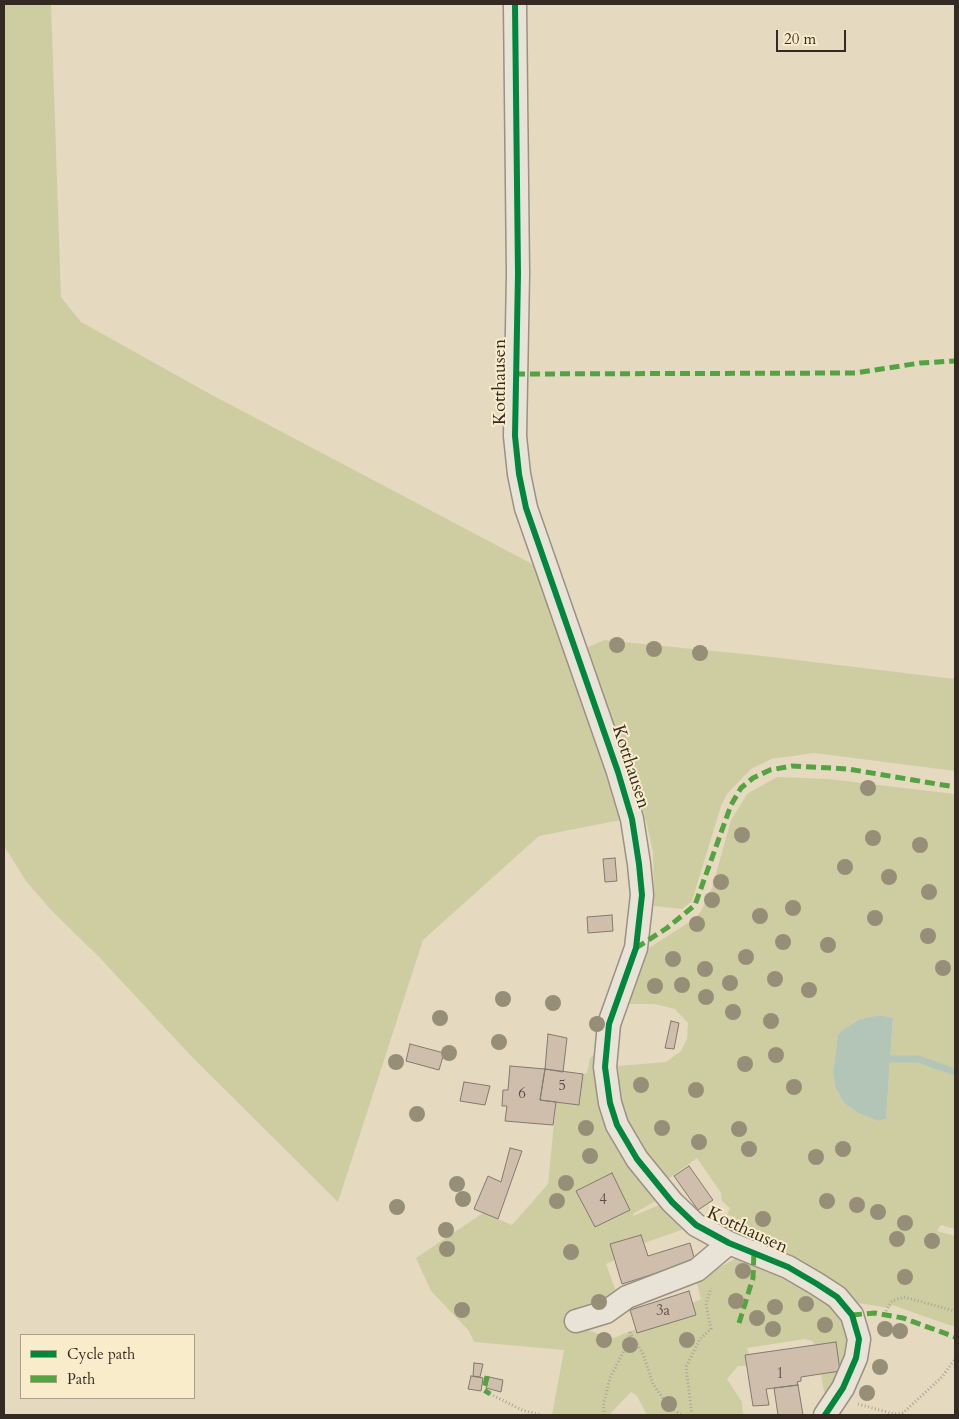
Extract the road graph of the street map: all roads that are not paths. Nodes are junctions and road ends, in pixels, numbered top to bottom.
1 (515, 4) edge
2 (729, 1243) junction
3 (576, 1321) dead end
4 (830, 1408) edge

1 - 2 street, Kotthausen
2 - 3 street, Kotthausen
2 - 4 street, Kotthausen

